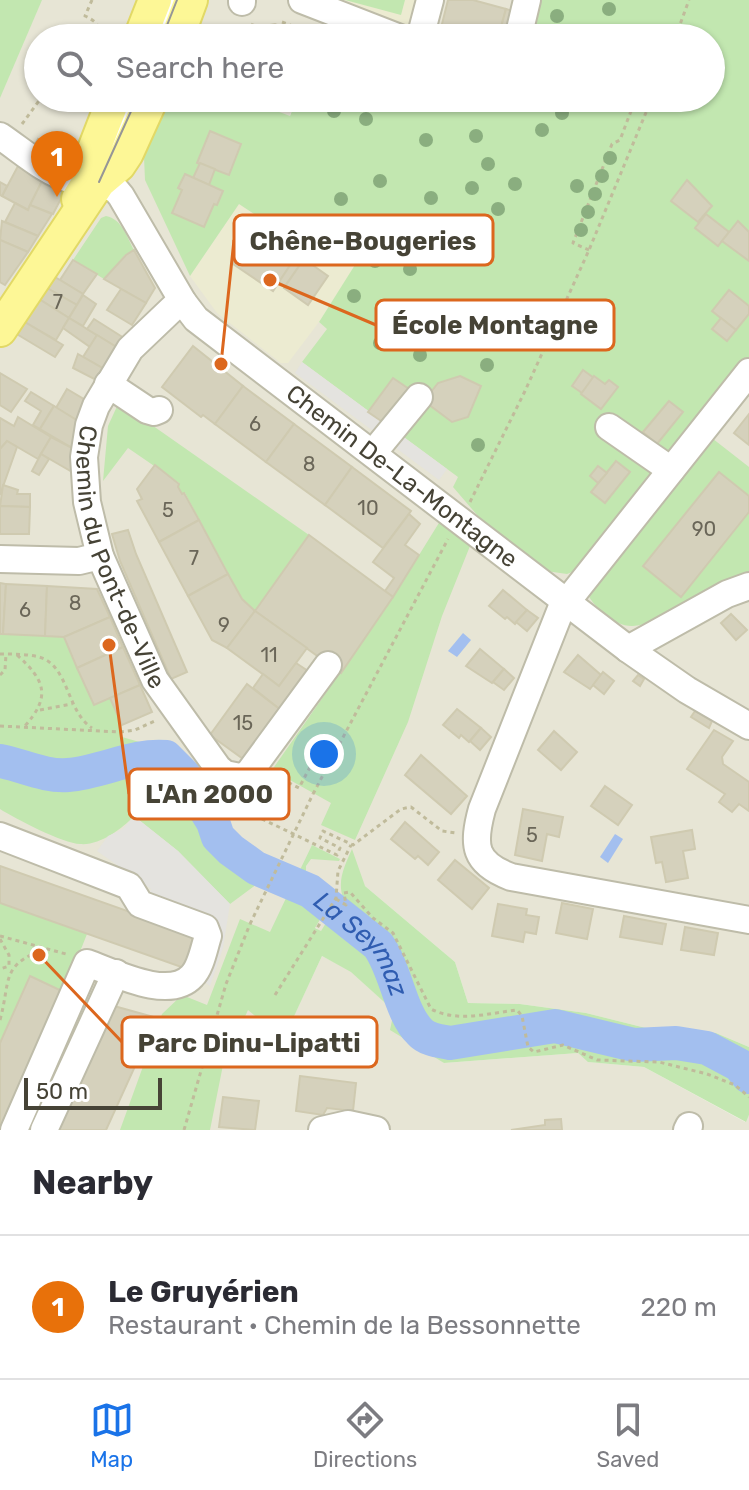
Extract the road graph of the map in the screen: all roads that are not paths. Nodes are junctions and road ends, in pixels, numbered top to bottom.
1 (155, 0) edge
2 (172, 0) edge
3 (191, 0) edge
4 (302, 0) edge
5 (418, 0) edge
6 (430, 0) edge
7 (527, 0) edge
8 (146, 24) edge
9 (163, 24) edge
10 (182, 24) edge
11 (364, 24) edge
12 (412, 24) edge
13 (424, 24) edge
14 (521, 24) edge
15 (109, 112) edge
16 (126, 112) edge
17 (146, 112) edge
18 (8, 134) edge
19 (97, 176) junction
20 (183, 302) junction
21 (0, 312) edge
22 (0, 330) edge
23 (749, 372) edge
24 (108, 384) junction
25 (419, 397) dead end
26 (159, 410) dead end
27 (609, 427) dead end
28 (373, 453) junction
29 (671, 470) junction
30 (0, 543) edge
31 (98, 549) junction
32 (0, 559) edge
33 (749, 586) edge
34 (566, 601) junction
35 (628, 649) junction
36 (328, 665) dead end
37 (749, 726) edge
38 (0, 836) edge
39 (749, 920) edge
40 (116, 973) junction
41 (14, 1130) edge
42 (44, 1130) edge
43 (322, 1130) edge
44 (376, 1130) edge

1 - 8 main road
2 - 9 street
3 - 10 main road
4 - 11 street
5 - 12 street
6 - 13 street
7 - 14 street
15 - 19 main road
16 - 19 street
17 - 19 main road
18 - 19 street
19 - 20 street, Chemin De-La-Montagne
19 - 21 main road
19 - 22 main road
20 - 24 street, Chemin du Pont-de-Ville
20 - 28 street, Chemin De-La-Montagne
23 - 29 street
24 - 26 street
24 - 31 street, Chemin du Pont-de-Ville
25 - 28 street
27 - 29 street
28 - 34 street, Chemin De-La-Montagne
29 - 34 street
30 - 31 street
31 - 32 street
31 - 36 street, Chemin du Pont-de-Ville
33 - 35 street
34 - 35 street, Chemin De-La-Montagne
34 - 39 street
35 - 37 street, Chemin De-La-Montagne
38 - 40 street
40 - 41 street
40 - 42 street
43 - 44 street

